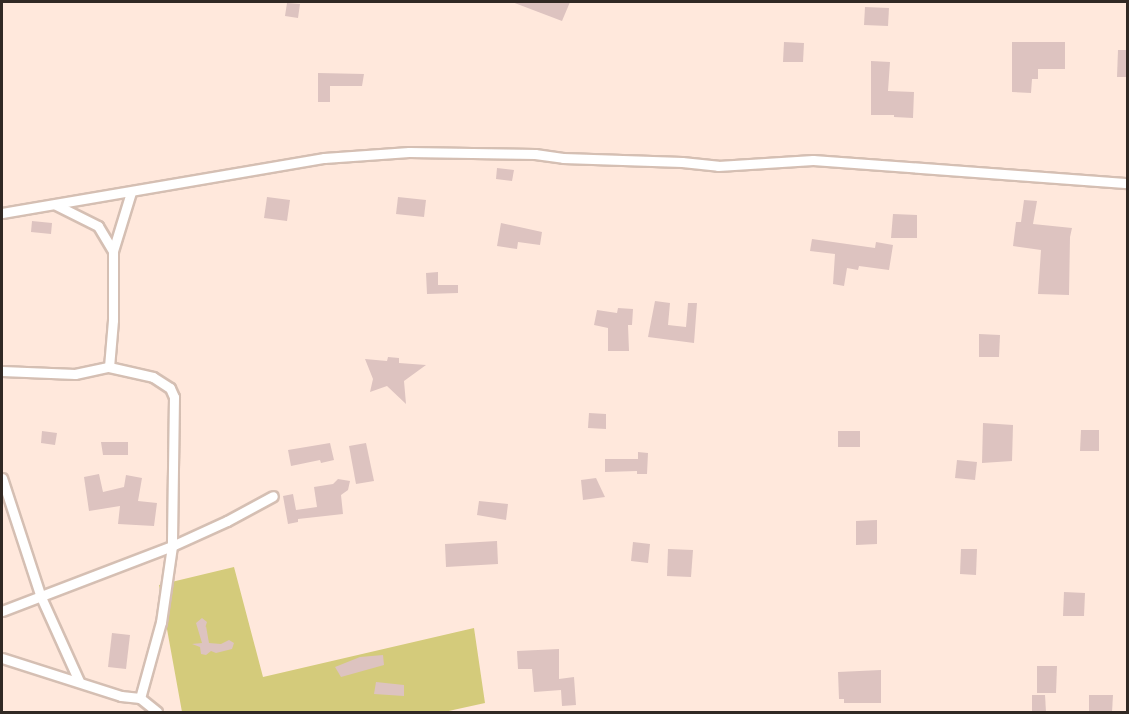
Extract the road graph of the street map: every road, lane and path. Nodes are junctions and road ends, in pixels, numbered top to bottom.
1 (1128, 183) edge
2 (131, 192) junction
3 (56, 205) junction
4 (2, 213) edge
5 (113, 251) junction
6 (109, 367) junction
7 (2, 371) edge
8 (2, 478) edge
9 (273, 496) dead end
10 (172, 546) junction
11 (41, 597) junction
12 (2, 611) edge
13 (2, 658) edge
14 (79, 681) junction
15 (140, 698) junction
16 (157, 712) edge

1 - 2 street
2 - 3 street
2 - 5 street
3 - 4 street
3 - 5 street
5 - 6 street
6 - 7 street
6 - 10 street
8 - 11 street
9 - 10 street
10 - 11 street
10 - 15 street
11 - 12 street
11 - 14 street
13 - 14 street
14 - 15 street
15 - 16 street

